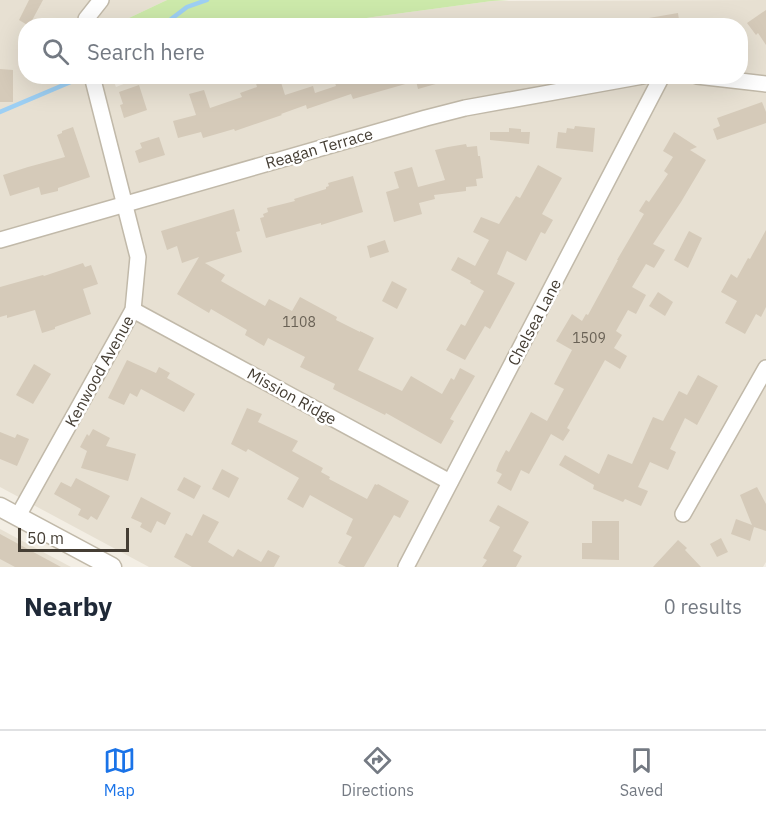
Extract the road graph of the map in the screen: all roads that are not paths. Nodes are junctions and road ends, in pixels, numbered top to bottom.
1 (101, 0) edge
2 (87, 18) edge
3 (748, 82) edge
4 (94, 84) edge
5 (598, 84) edge
6 (658, 84) edge
7 (766, 84) edge
8 (124, 205) junction
9 (0, 240) edge
10 (133, 310) junction
11 (766, 368) edge
12 (450, 482) junction
13 (0, 507) edge
14 (683, 514) dead end
15 (18, 516) junction
16 (112, 567) edge
17 (406, 567) edge

1 - 2 street
3 - 7 street
4 - 8 street, Kenwood Avenue
5 - 8 street, Reagan Terrace
6 - 12 street, Chelsea Lane
8 - 9 street, Reagan Terrace
8 - 10 street, Kenwood Avenue
10 - 12 street, Mission Ridge
10 - 15 street, Kenwood Avenue
11 - 14 street
12 - 17 street, Chelsea Lane
13 - 15 street
15 - 16 street

